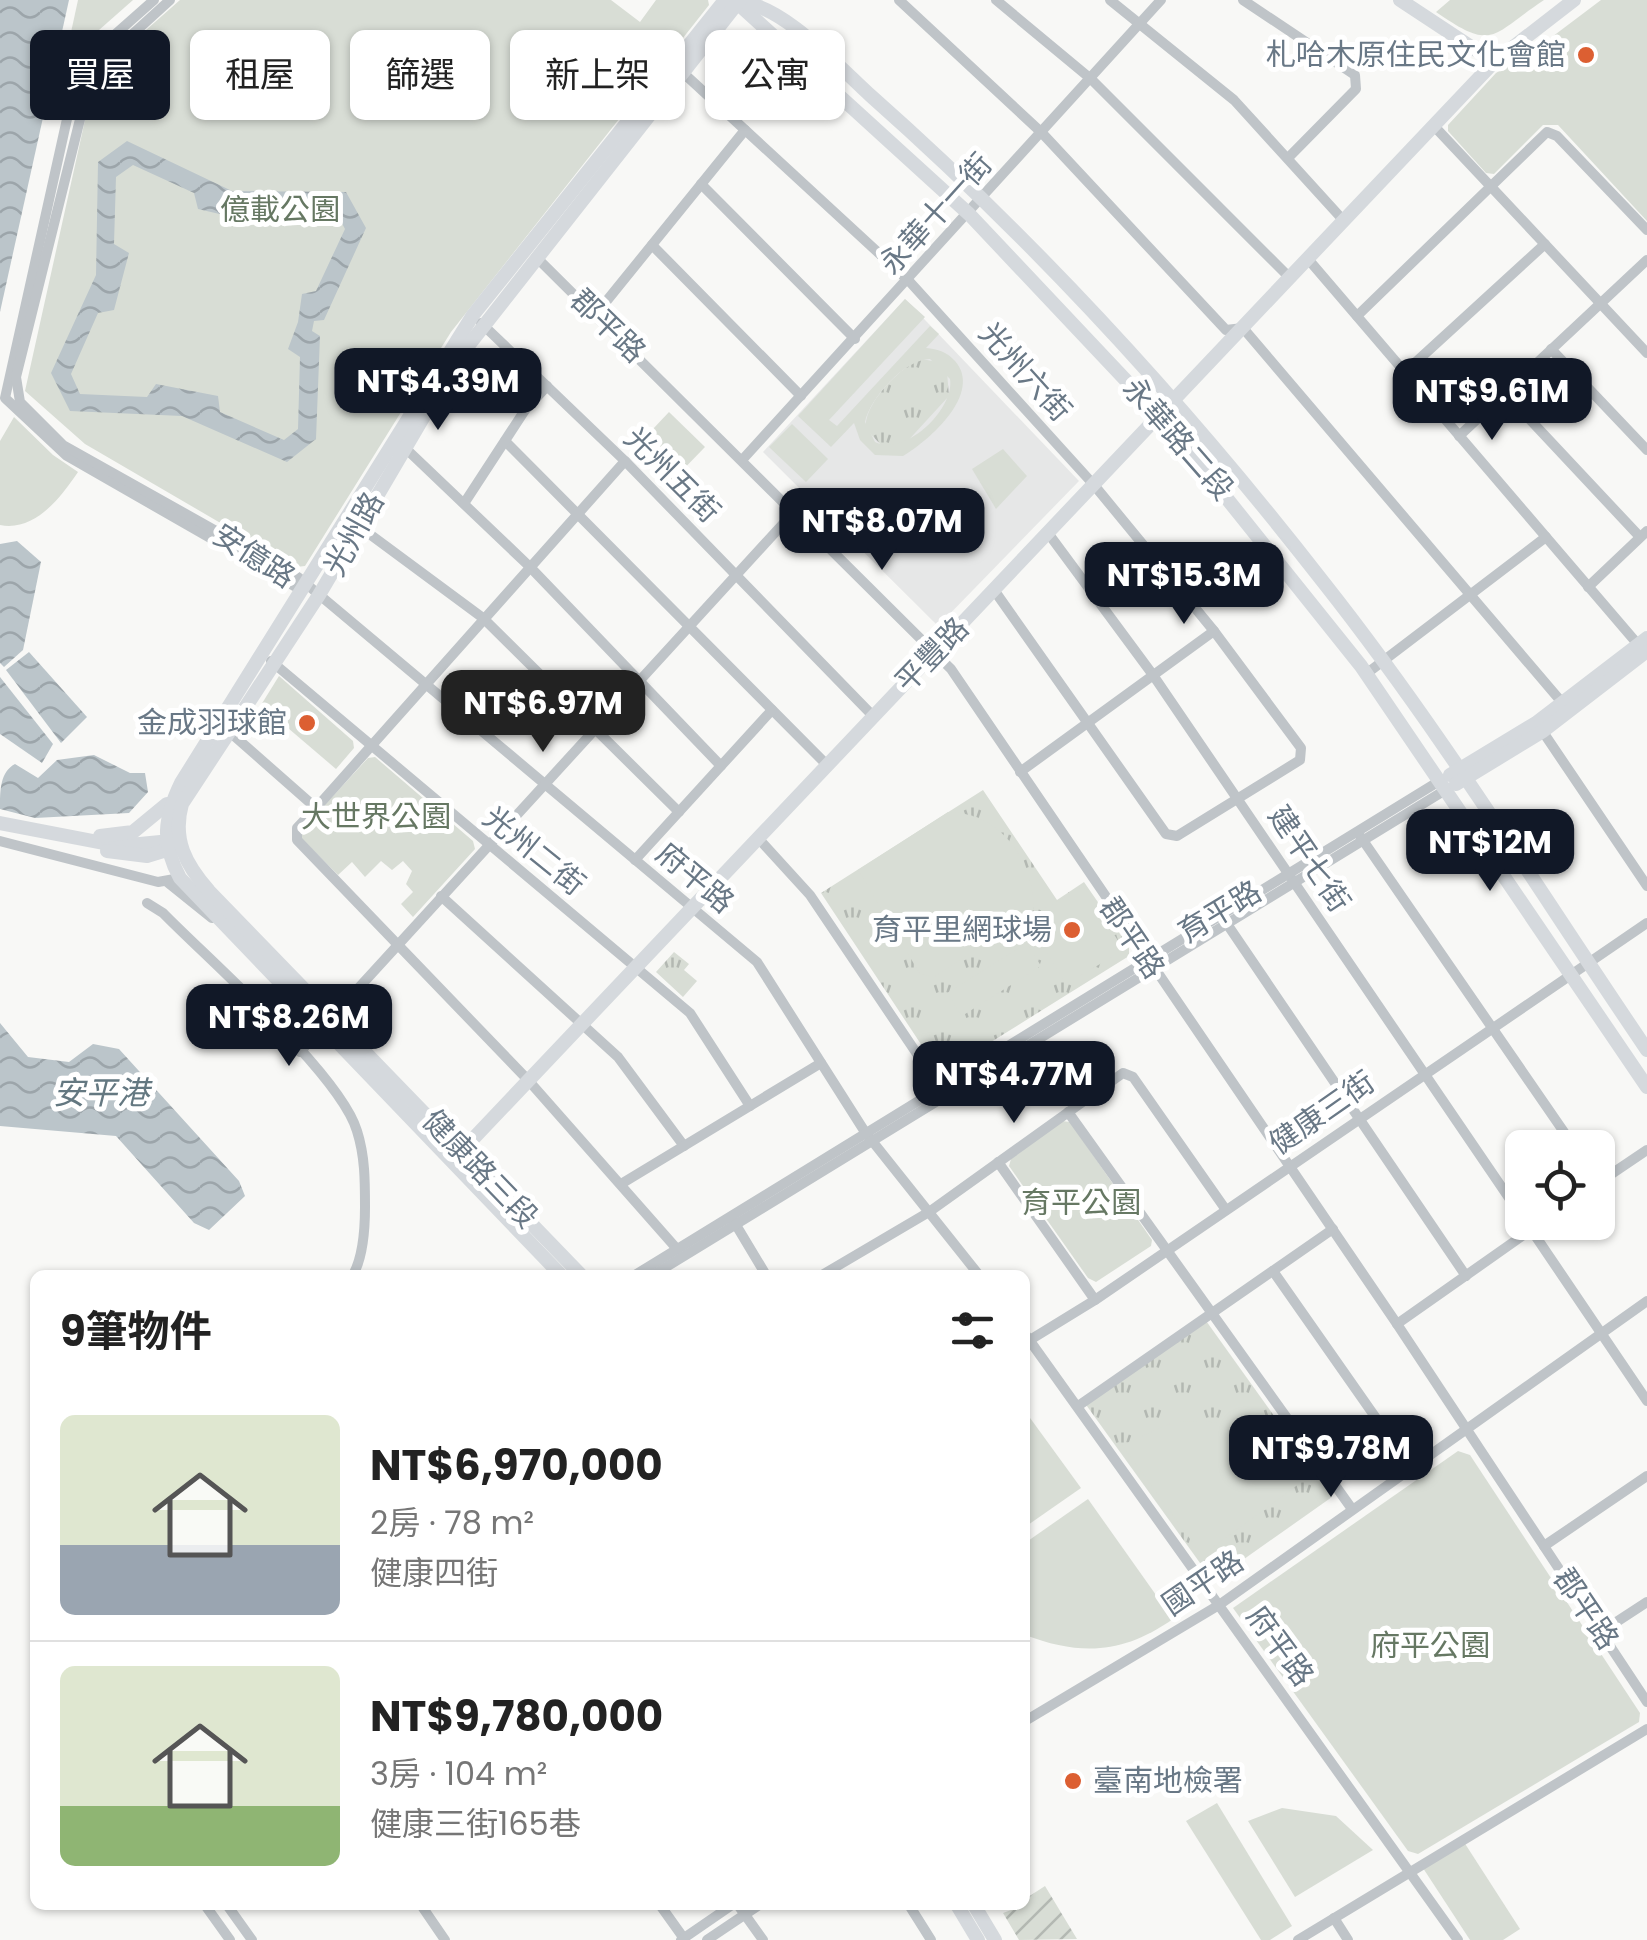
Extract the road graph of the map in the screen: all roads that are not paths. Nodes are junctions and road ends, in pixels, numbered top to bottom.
1 (154, 0) edge
2 (170, 0) edge
3 (899, 0) edge
4 (996, 0) edge
5 (1110, 0) edge
6 (1161, 0) edge
7 (1242, 0) edge
8 (1400, 0) edge
9 (1574, 0) edge
10 (734, 1) edge
11 (1140, 24) junction
12 (685, 60) edge
13 (1494, 62) junction
14 (685, 75) edge
15 (1091, 78) junction
16 (637, 120) edge
17 (1434, 126) junction
18 (745, 130) junction
19 (1042, 134) junction
20 (1288, 158) junction
21 (701, 184) junction
22 (1490, 186) junction
23 (983, 200) junction
24 (969, 214) junction
25 (1344, 221) junction
26 (1647, 230) edge
27 (1544, 244) junction
28 (652, 245) junction
29 (532, 252) junction
30 (1308, 259) junction
31 (1647, 260) edge
32 (1290, 278) junction
33 (909, 281) junction
34 (1600, 304) junction
35 (596, 314) junction
36 (1357, 316) junction
37 (478, 320) junction
38 (1242, 328) junction
39 (855, 338) junction
40 (1552, 350) junction
41 (1647, 353) edge
42 (1405, 372) junction
43 (547, 386) junction
44 (1505, 393) junction
45 (801, 396) junction
46 (1174, 400) junction
47 (1160, 416) junction
48 (1460, 436) junction
49 (505, 441) junction
50 (400, 443) junction
51 (1647, 450) edge
52 (744, 459) junction
53 (625, 461) junction
54 (1094, 485) junction
55 (465, 502) junction
56 (793, 513) junction
57 (578, 514) junction
58 (351, 522) junction
59 (1048, 533) junction
60 (1643, 534) edge
61 (1546, 537) junction
62 (530, 566) junction
63 (736, 576) junction
64 (305, 586) junction
65 (1588, 586) junction
66 (994, 590) junction
67 (319, 595) junction
68 (1470, 596) junction
69 (483, 618) junction
70 (687, 626) junction
71 (1214, 631) junction
72 (1644, 647) edge
73 (935, 652) junction
74 (262, 654) junction
75 (1382, 662) junction
76 (276, 664) junction
77 (1366, 674) junction
78 (1153, 675) junction
79 (638, 680) junction
80 (424, 683) junction
81 (1565, 707) junction
82 (772, 710) junction
83 (874, 716) junction
84 (1086, 724) junction
85 (1540, 727) junction
86 (225, 728) junction
87 (593, 730) junction
88 (368, 746) junction
89 (828, 765) junction
90 (721, 766) junction
91 (1020, 772) junction
92 (1460, 775) junction
93 (181, 784) junction
94 (544, 784) junction
95 (1444, 784) junction
96 (1238, 799) junction
97 (316, 808) junction
98 (679, 812) junction
99 (0, 823) edge
100 (54, 834) junction
101 (1359, 835) junction
102 (758, 838) junction
103 (0, 841) edge
104 (171, 844) junction
105 (487, 846) junction
106 (635, 860) junction
107 (1291, 877) junction
108 (173, 879) junction
109 (1647, 886) edge
110 (442, 896) junction
111 (146, 903) dead end
112 (692, 908) junction
113 (1223, 918) junction
114 (1647, 922) edge
115 (398, 944) junction
116 (1146, 957) junction
117 (1588, 963) junction
118 (636, 967) junction
119 (1152, 968) junction
120 (1570, 975) junction
121 (328, 1021) junction
122 (582, 1024) junction
123 (1492, 1028) junction
124 (1647, 1050) edge
125 (300, 1052) junction
126 (821, 1063) junction
127 (1425, 1073) junction
128 (528, 1080) junction
129 (1647, 1087) edge
130 (942, 1091) junction
131 (750, 1106) junction
132 (1068, 1112) junction
133 (1358, 1120) junction
134 (1563, 1130) edge
135 (868, 1136) junction
136 (684, 1146) junction
137 (1647, 1150) edge
138 (458, 1155) junction
139 (998, 1162) junction
140 (1289, 1167) junction
141 (1615, 1171) edge
142 (620, 1184) junction
143 (1505, 1191) edge
144 (1226, 1210) junction
145 (928, 1212) junction
146 (733, 1220) junction
147 (1333, 1229) junction
148 (1507, 1240) edge
149 (1538, 1240) edge
150 (677, 1249) junction
151 (1166, 1252) junction
152 (355, 1270) edge
153 (557, 1270) edge
154 (576, 1270) edge
155 (644, 1270) edge
156 (660, 1270) edge
157 (763, 1270) edge
158 (830, 1270) edge
159 (974, 1270) edge
160 (1273, 1271) junction
161 (1466, 1276) junction
162 (1095, 1300) junction
163 (1647, 1301) edge
164 (1212, 1313) junction
165 (1397, 1324) junction
166 (1601, 1333) junction
167 (1030, 1337) edge
168 (1030, 1343) edge
169 (1647, 1401) edge
170 (1078, 1406) junction
171 (1467, 1429) junction
172 (1411, 1468) junction
173 (1647, 1476) edge
174 (1352, 1509) junction
175 (1544, 1546) junction
176 (1647, 1602) edge
177 (1220, 1605) junction
178 (1602, 1632) junction
179 (1647, 1702) edge
180 (1030, 1714) edge
181 (1647, 1729) edge
182 (1410, 1872) junction
183 (209, 1910) edge
184 (231, 1910) edge
185 (425, 1910) edge
186 (663, 1910) edge
187 (734, 1910) edge
188 (736, 1910) edge
189 (740, 1910) edge
190 (912, 1910) edge
191 (960, 1910) edge
192 (977, 1910) edge
193 (1334, 1918) junction
194 (683, 1939) edge
195 (230, 1940) edge
196 (252, 1940) edge
197 (446, 1940) edge
198 (707, 1940) edge
199 (763, 1940) edge
200 (931, 1940) edge
201 (978, 1940) edge
202 (996, 1940) edge
203 (1298, 1940) edge
204 (1348, 1940) edge
205 (1458, 1940) edge

1 - 64 street, 安億路
2 - 64 street, 安億路
3 - 19 street
4 - 15 street
5 - 11 street
6 - 11 street, 永華十一街
7 - 20 street
8 - 13 street
9 - 13 street
10 - 12 street, 光州路
10 - 23 street, 永華路二段
10 - 24 street, 永華路二段
11 - 15 street, 永華十一街
11 - 20 street
13 - 17 street, 平豐路
14 - 18 street, 光州六街
15 - 19 street, 永華十一街
15 - 32 street
16 - 29 street, 光州路
17 - 22 street
17 - 25 street, 平豐路
18 - 21 street
18 - 33 street, 光州六街
19 - 23 street, 永華十一街
19 - 38 street
20 - 25 street
21 - 28 street
21 - 39 street
22 - 26 street
22 - 27 street
22 - 36 street
23 - 24 street, 永華十一街
23 - 46 street, 永華路二段
24 - 33 street, 永華十一街
24 - 47 street, 永華路二段
25 - 30 street, 平豐路
27 - 34 street
27 - 42 street
28 - 35 street
28 - 45 street
29 - 35 street, 郡平路
29 - 37 street, 光州路
30 - 32 street, 平豐路
30 - 36 street
31 - 34 street
32 - 38 street, 平豐路
33 - 39 street, 永華十一街
33 - 54 street, 光州六街
34 - 40 street
34 - 41 street
35 - 52 street, 郡平路
36 - 42 street
37 - 43 street, 光州五街
37 - 50 street, 光州路
38 - 46 street, 平豐路
38 - 68 street
39 - 45 street, 永華十一街
40 - 44 street
40 - 51 street
42 - 48 street
43 - 49 street
43 - 53 street, 光州五街
44 - 48 street
44 - 60 street
45 - 52 street, 永華十一街
46 - 47 street, 平豐路
46 - 75 street, 永華路二段
47 - 54 street, 平豐路
47 - 77 street, 永華路二段
48 - 61 street
49 - 55 street
49 - 57 street
50 - 55 street
50 - 58 street, 光州路
52 - 56 street, 郡平路
53 - 57 street
53 - 63 street, 光州五街
54 - 59 street, 平豐路
54 - 71 street, 光州六街
55 - 62 street
56 - 63 street
56 - 73 street, 郡平路
57 - 62 street
57 - 70 street
58 - 64 street, 光州路
58 - 67 street, 光州路
58 - 69 street
59 - 66 street, 平豐路
59 - 78 street, 建平七街
60 - 65 street
61 - 65 street
61 - 68 street
62 - 69 street
62 - 79 street
63 - 70 street
63 - 83 street, 光州五街
64 - 67 street, 府平路
64 - 74 street, 光州路
65 - 72 street
66 - 73 street, 平豐路
66 - 84 street
67 - 76 street, 光州路
67 - 80 street, 府平路
68 - 75 street
68 - 81 street
69 - 80 street
69 - 87 street
70 - 79 street
70 - 82 street
71 - 78 street
71 - 96 street, 光州六街
72 - 81 street, 育平路
73 - 83 street, 平豐路
73 - 91 street, 郡平路
74 - 76 street, 光州二街
74 - 86 street, 光州路
75 - 77 street
75 - 92 street, 永華路二段
76 - 86 street, 光州路
76 - 88 street, 光州二街
77 - 95 street, 永華路二段
78 - 84 street
78 - 96 street, 建平七街
79 - 87 street
79 - 90 street
80 - 88 street
80 - 94 street, 府平路
81 - 85 street, 育平路
82 - 89 street
82 - 90 street
83 - 89 street, 平豐路
84 - 91 street
84 - 96 street
85 - 92 street, 育平路
85 - 109 street
86 - 93 street, 光州路
86 - 97 street
86 - 104 street, 光州路
87 - 94 street
87 - 98 street
88 - 97 street
88 - 105 street, 光州二街
89 - 102 street, 平豐路
90 - 98 street
91 - 116 street, 郡平路
92 - 95 street, 育平路
92 - 117 street, 永華路二段
93 - 100 street
93 - 104 street, 光州路
94 - 105 street
94 - 106 street, 府平路
95 - 101 street, 育平路
95 - 120 street, 永華路二段
96 - 107 street, 建平七街
97 - 115 street
98 - 106 street
99 - 100 street
100 - 104 street
101 - 107 street, 育平路
101 - 123 street
102 - 112 street, 平豐路
102 - 130 street
103 - 108 street
104 - 108 street, 健康路三段
104 - 121 street, 健康路三段
105 - 110 street
105 - 118 street, 光州二街
106 - 112 street, 府平路
107 - 113 street, 育平路
107 - 127 street, 建平七街
108 - 121 street, 健康路三段
110 - 115 street
110 - 122 street
111 - 125 street
112 - 118 street, 平豐路
112 - 126 street, 府平路
113 - 116 street, 育平路
113 - 119 street, 育平路
113 - 133 street
114 - 117 street, 健康三街
115 - 121 street
115 - 128 street
116 - 119 street, 郡平路
116 - 130 street, 育平路
117 - 120 street, 健康三街
117 - 124 street, 永華路二段
118 - 122 street, 平豐路
118 - 131 street, 光州二街
119 - 130 street, 育平路
119 - 140 street, 郡平路
120 - 123 street, 健康三街
120 - 129 street, 永華路二段
121 - 125 street
121 - 138 street, 健康路三段
122 - 128 street, 平豐路
122 - 136 street
123 - 127 street, 健康三街
123 - 134 street
125 - 152 street
126 - 131 street
126 - 135 street, 府平路
127 - 133 street, 健康三街
127 - 143 street, 建平七街
128 - 138 street, 平豐路
128 - 142 street
130 - 135 street, 育平路
131 - 136 street
132 - 139 street
132 - 144 street
132 - 151 street
133 - 140 street, 健康三街
133 - 161 street
135 - 145 street, 府平路
135 - 146 street, 育平路
136 - 142 street
137 - 141 street
138 - 153 street, 健康路三段
138 - 154 street, 健康路三段
139 - 145 street
139 - 162 street
140 - 144 street, 健康三街
140 - 147 street, 郡平路
142 - 150 street
144 - 151 street, 健康三街
145 - 158 street
145 - 159 street, 府平路
146 - 150 street, 育平路
146 - 156 street, 育平路
146 - 157 street
147 - 160 street
147 - 165 street, 郡平路
148 - 161 street
149 - 166 street, 建平七街
150 - 155 street, 育平路
151 - 162 street, 健康三街
151 - 164 street
160 - 164 street
160 - 172 street
161 - 165 street
162 - 167 street, 健康三街
163 - 166 street, 國平路
164 - 170 street
164 - 174 street
165 - 171 street, 郡平路
166 - 169 street, 建平七街
166 - 171 street, 國平路
168 - 170 street, 府平路
170 - 177 street, 府平路
171 - 172 street, 國平路
171 - 175 street, 郡平路
172 - 174 street, 國平路
173 - 175 street
174 - 177 street, 國平路
175 - 178 street, 郡平路
176 - 178 street
177 - 180 street, 國平路
177 - 182 street, 府平路
178 - 179 street, 郡平路
181 - 182 street
182 - 193 street
182 - 205 street, 府平路
183 - 195 street
184 - 196 street
185 - 197 street
186 - 194 street
187 - 194 street
188 - 198 street
189 - 199 street
190 - 200 street
191 - 201 street
192 - 202 street
193 - 203 street
193 - 204 street

